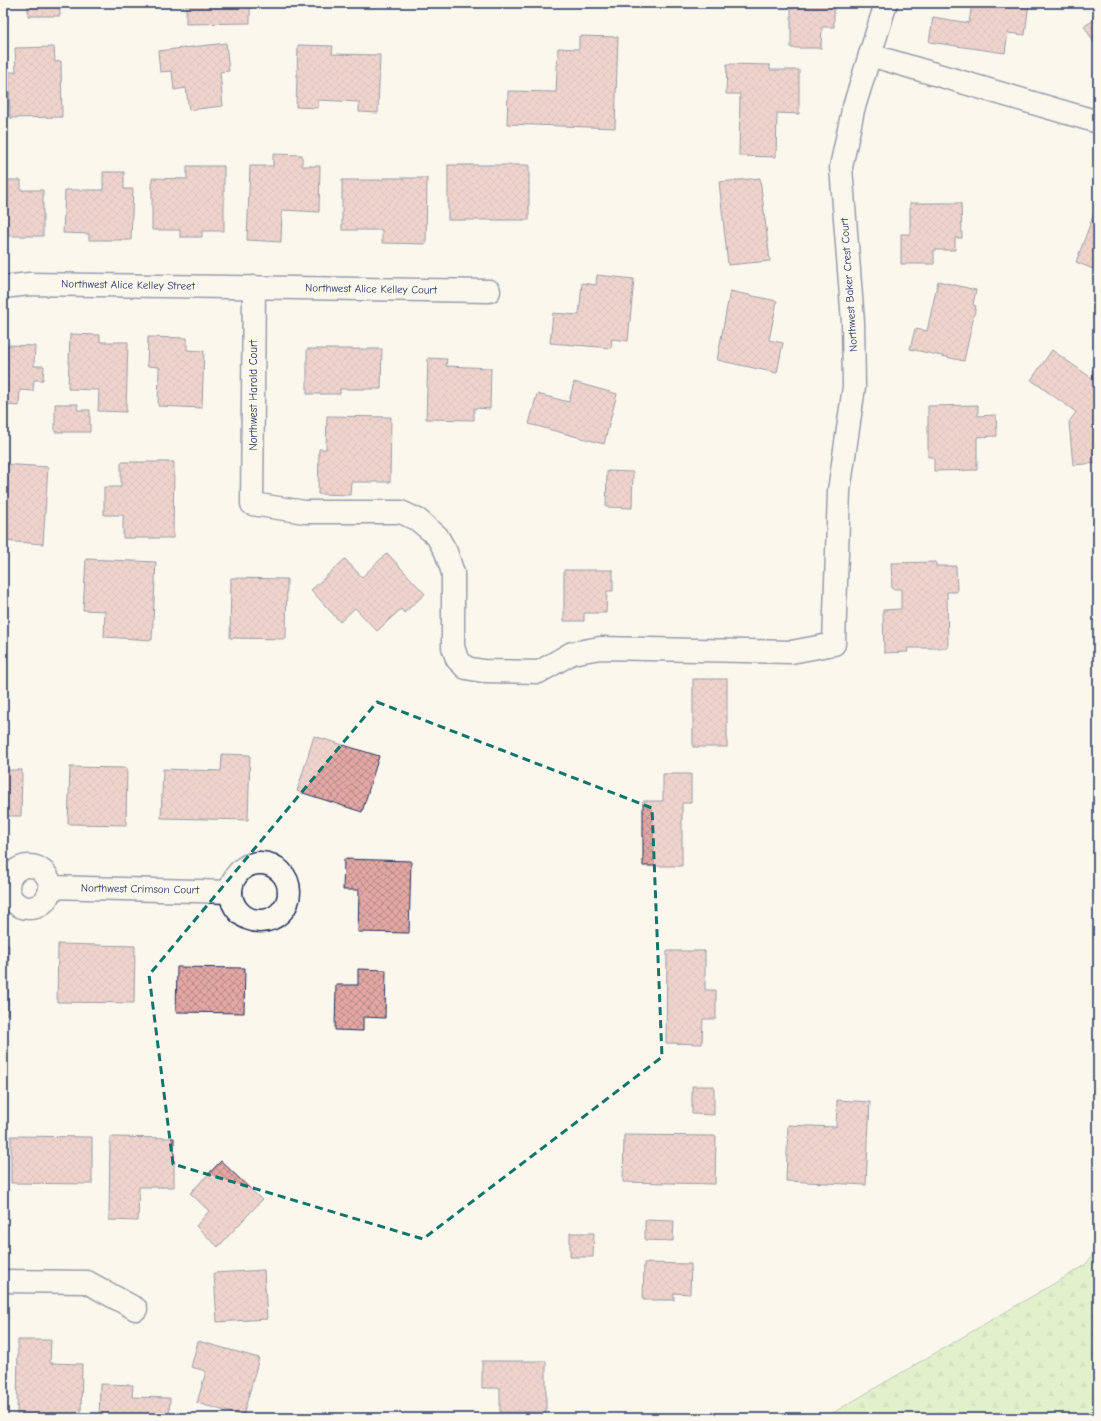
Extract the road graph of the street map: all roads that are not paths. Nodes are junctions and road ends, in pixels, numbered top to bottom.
1 (886, 3) edge
2 (870, 55) junction
3 (1098, 122) edge
4 (3, 287) edge
5 (254, 287) junction
6 (489, 291) dead end
7 (539, 672) joint
8 (6, 887) edge
9 (50, 887) junction
10 (231, 892) dead end
11 (3, 1281) edge
12 (136, 1309) dead end

1 - 2 street, Northwest Baker Crest Court
2 - 3 street
2 - 7 street, Northwest Baker Crest Court
4 - 5 street, Northwest Alice Kelley Street
5 - 6 street, Northwest Alice Kelley Court
5 - 7 street, Northwest Harold Court
8 - 9 street
8 - 9 street
9 - 10 street, Northwest Crimson Court
11 - 12 street

